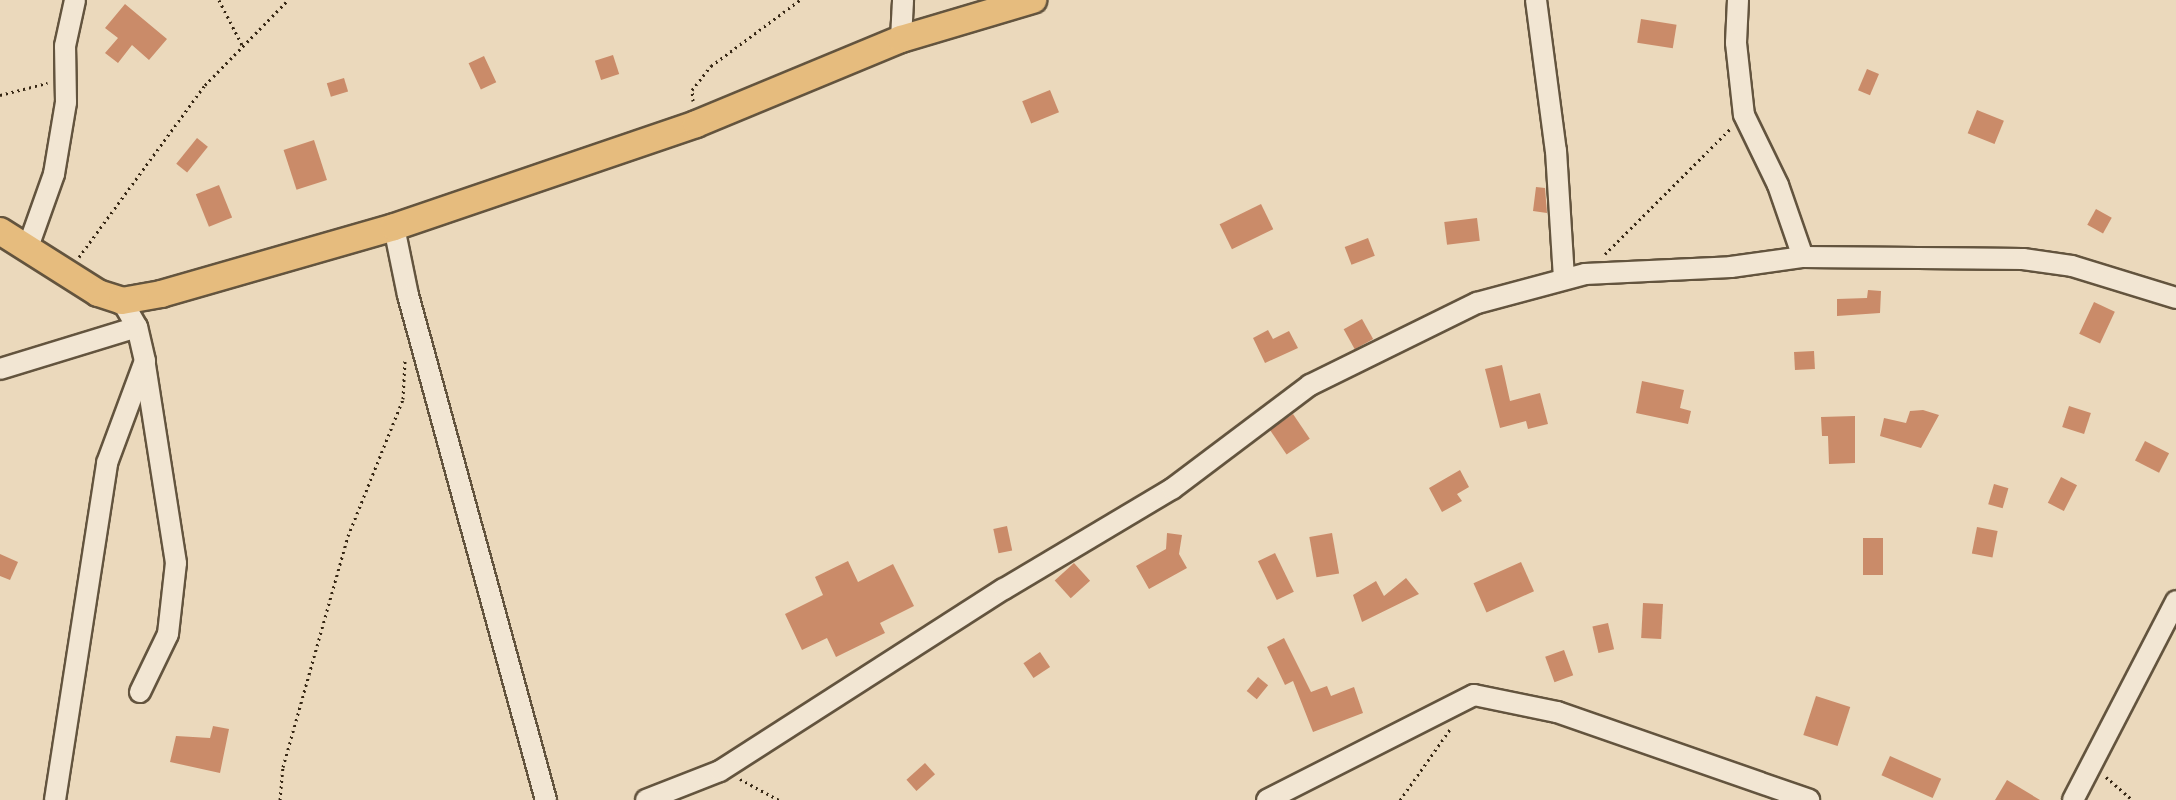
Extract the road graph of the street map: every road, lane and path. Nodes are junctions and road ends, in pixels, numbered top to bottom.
1 (75, 0) edge
2 (219, 0) edge
3 (279, 0) edge
4 (800, 0) edge
5 (903, 0) edge
6 (1033, 0) edge
7 (1536, 0) edge
8 (1738, 0) edge
9 (287, 2) edge
10 (901, 39) junction
11 (242, 45) junction
12 (65, 78) junction
13 (0, 95) edge
14 (1744, 115) junction
15 (696, 124) junction
16 (394, 227) junction
17 (0, 231) edge
18 (27, 250) junction
19 (1803, 257) junction
20 (1585, 274) junction
21 (66, 275) junction
22 (1564, 277) junction
23 (2176, 298) edge
24 (122, 301) junction
25 (137, 327) junction
26 (405, 355) dead end
27 (145, 361) junction
28 (0, 369) edge
29 (2176, 601) edge
30 (140, 692) dead end
31 (1474, 695) junction
32 (2091, 763) junction
33 (720, 771) junction
34 (55, 800) edge
35 (280, 800) edge
36 (546, 800) edge
37 (646, 800) edge
38 (779, 800) edge
39 (1267, 800) edge
40 (1400, 800) edge
41 (1809, 800) edge
42 (2073, 800) edge
43 (2132, 800) edge

1 - 12 street
2 - 11 path
3 - 9 path
4 - 15 path
5 - 10 street
6 - 10 main road
7 - 22 street
8 - 14 street
9 - 11 path
10 - 15 main road
11 - 21 path
12 - 13 path
12 - 18 street
14 - 19 street
14 - 20 path
15 - 16 main road
16 - 24 main road
16 - 36 street
17 - 18 main road
18 - 21 main road
19 - 20 street
19 - 23 street
20 - 22 street
21 - 24 main road
22 - 33 street
24 - 25 street
25 - 27 street
25 - 28 street
26 - 35 path
27 - 30 street
27 - 34 street
29 - 32 street
31 - 39 street
31 - 40 path
31 - 41 street
32 - 42 street
32 - 43 path
33 - 37 street
33 - 38 path

